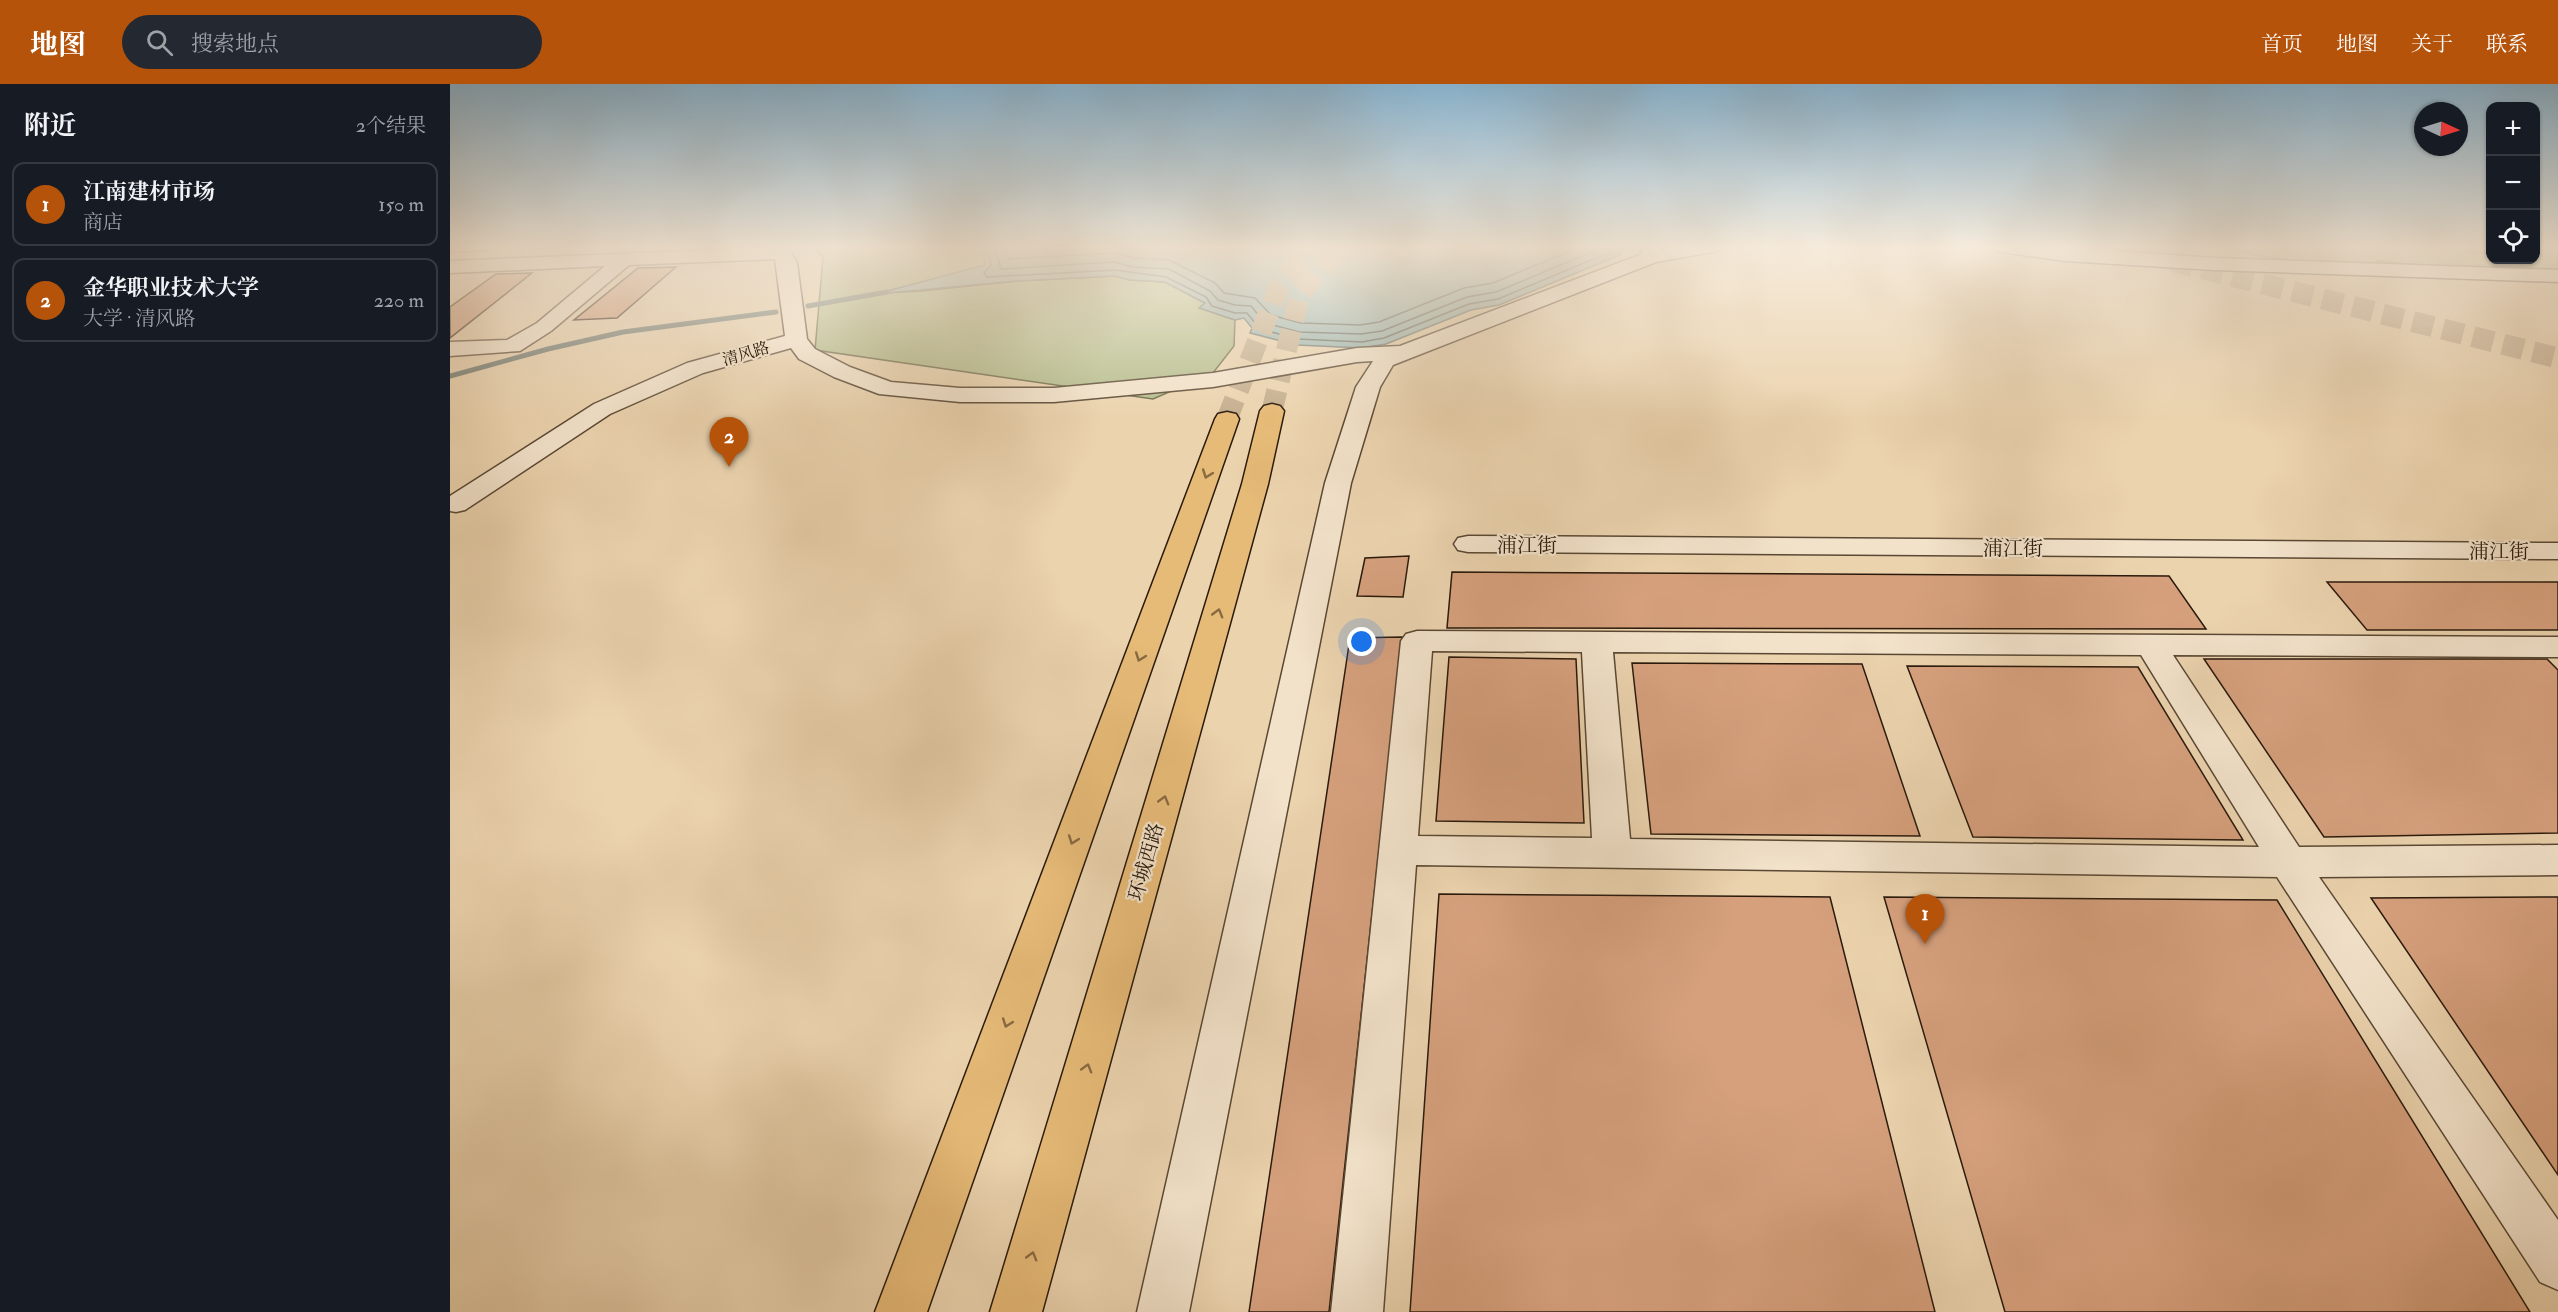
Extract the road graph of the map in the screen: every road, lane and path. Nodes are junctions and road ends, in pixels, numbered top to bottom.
1 (572, 303) edge
2 (792, 303) edge
3 (1523, 303) edge
4 (796, 340) junction
5 (450, 349) edge
6 (1402, 353) junction
7 (1272, 411) tunnel mouth
8 (1227, 419) tunnel mouth
9 (452, 509) edge
10 (1468, 544) dead end
11 (2558, 551) edge
12 (1597, 642) junction
13 (2151, 646) junction
14 (2557, 647) edge
15 (1398, 850) junction
16 (1612, 853) junction
17 (2558, 860) edge
18 (2288, 862) junction
19 (2558, 1264) edge
20 (901, 1312) edge
21 (1016, 1312) edge
22 (1163, 1312) edge
23 (1357, 1312) edge

1 - 5 street
2 - 4 street, 清风路
3 - 6 street
4 - 6 street
4 - 9 street, 清风路
6 - 22 street
21 -> 7 main road, 环城西路
8 -> 20 main road
10 - 11 street, 浦江街
12 - 13 street
12 - 15 street
12 - 16 street
13 - 14 street
13 - 18 street
15 - 16 street
15 - 23 street
16 - 18 street
17 - 18 street
18 - 19 street

